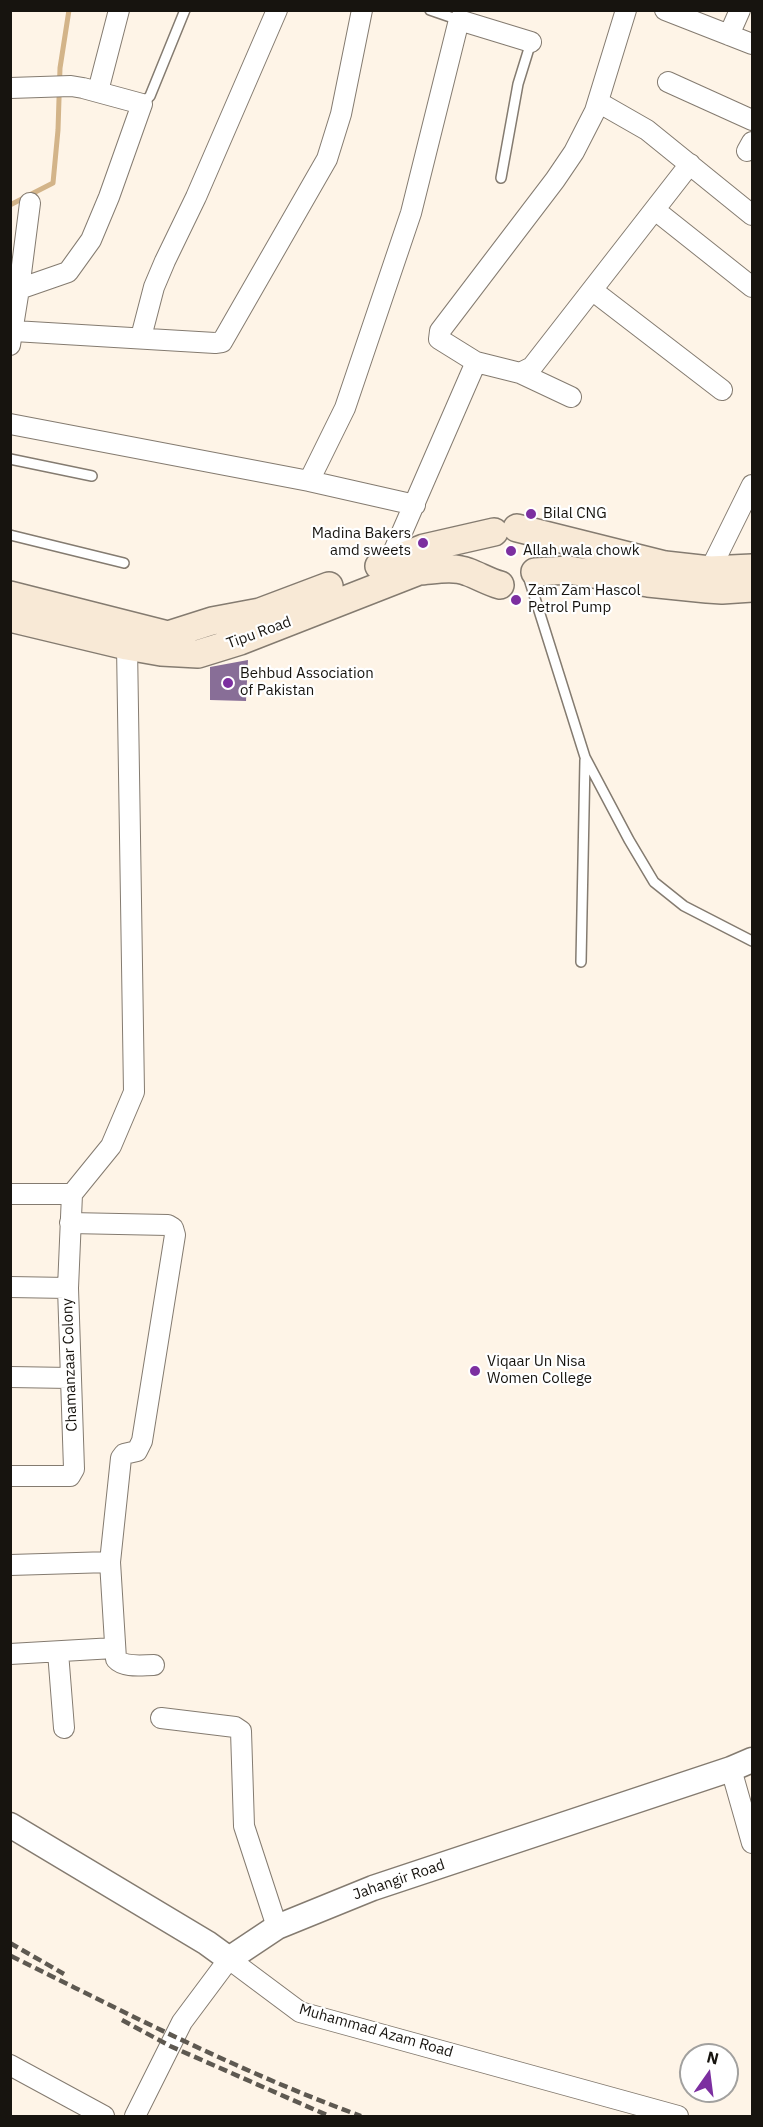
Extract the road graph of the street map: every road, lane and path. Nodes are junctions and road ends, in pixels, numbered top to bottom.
1 (119, 10) edge
2 (185, 10) edge
3 (277, 10) edge
4 (362, 10) edge
5 (430, 10) edge
6 (626, 10) edge
7 (665, 10) edge
8 (740, 10) edge
9 (459, 20) junction
10 (729, 35) junction
11 (531, 42) joint
12 (753, 44) edge
13 (668, 82) dead end
14 (10, 88) edge
15 (98, 91) junction
16 (598, 102) junction
17 (142, 104) junction
18 (753, 120) edge
19 (690, 164) junction
20 (501, 178) dead end
21 (30, 202) dead end
22 (655, 210) junction
23 (753, 215) edge
24 (753, 286) edge
25 (20, 289) junction
26 (592, 290) junction
27 (12, 338) edge
28 (141, 338) junction
29 (476, 362) junction
30 (520, 373) junction
31 (723, 390) dead end
32 (571, 397) dead end
33 (10, 424) edge
34 (10, 459) edge
35 (92, 476) dead end
36 (309, 481) junction
37 (753, 484) edge
38 (415, 505) junction
39 (506, 530) junction
40 (10, 535) edge
41 (389, 562) junction
42 (124, 563) dead end
43 (753, 568) edge
44 (710, 570) junction
45 (532, 576) junction
46 (500, 585) junction
47 (753, 588) edge
48 (10, 594) edge
49 (10, 618) edge
50 (127, 646) junction
51 (585, 758) junction
52 (753, 942) edge
53 (581, 962) dead end
54 (10, 1194) edge
55 (72, 1194) junction
56 (70, 1223) junction
57 (10, 1287) edge
58 (68, 1288) junction
59 (10, 1377) edge
60 (70, 1378) junction
61 (10, 1476) edge
62 (110, 1562) junction
63 (10, 1565) edge
64 (114, 1648) junction
65 (58, 1652) junction
66 (10, 1654) edge
67 (154, 1665) dead end
68 (160, 1718) dead end
69 (64, 1728) dead end
70 (742, 1765) edge
71 (10, 1825) edge
72 (753, 1843) edge
73 (277, 1927) junction
74 (229, 1959) junction
75 (10, 2066) edge
76 (104, 2116) edge
77 (135, 2116) edge
78 (678, 2116) edge

1 - 15 street
2 - 17 lane
3 - 28 street
4 - 28 street
5 - 9 lane
6 - 16 street
7 - 10 street
8 - 10 street
9 - 11 street
9 - 36 street
10 - 12 street
11 - 20 lane
13 - 18 street
14 - 15 street
15 - 17 street
16 - 19 street
16 - 29 street
17 - 25 street
19 - 22 street
19 - 23 street
21 - 25 street
22 - 24 street
22 - 26 street
25 - 27 street
26 - 30 street
26 - 31 street
27 - 28 street
29 - 30 street
29 - 38 street
30 - 32 street
33 - 36 street
34 - 35 lane
36 - 38 street
37 - 44 street
38 - 41 street
39 - 41 main road
39 - 44 main road
39 - 45 main road
39 - 46 main road
40 - 42 lane
41 - 48 main road
43 - 44 main road
45 - 46 main road
45 - 47 main road
45 - 51 lane
46 - 50 main road, Tipu Road
49 - 50 main road, Tipu Road
50 - 55 street
51 - 52 lane
51 - 53 lane
54 - 55 street
55 - 56 street, Chamanzaar Colony
56 - 58 street, Chamanzaar Colony
56 - 62 street
57 - 58 street
58 - 60 street, Chamanzaar Colony
59 - 60 street
60 - 61 street, Chamanzaar Colony
62 - 63 street
62 - 64 street
64 - 65 street
64 - 67 street
65 - 66 street
65 - 69 street
68 - 73 street
70 - 72 street
70 - 73 street, Jahangir Road
71 - 74 street, Muhammad Azam Road
73 - 74 street, Jahangir Road
74 - 77 street, Jahangir Road
74 - 78 street, Muhammad Azam Road
75 - 76 street

